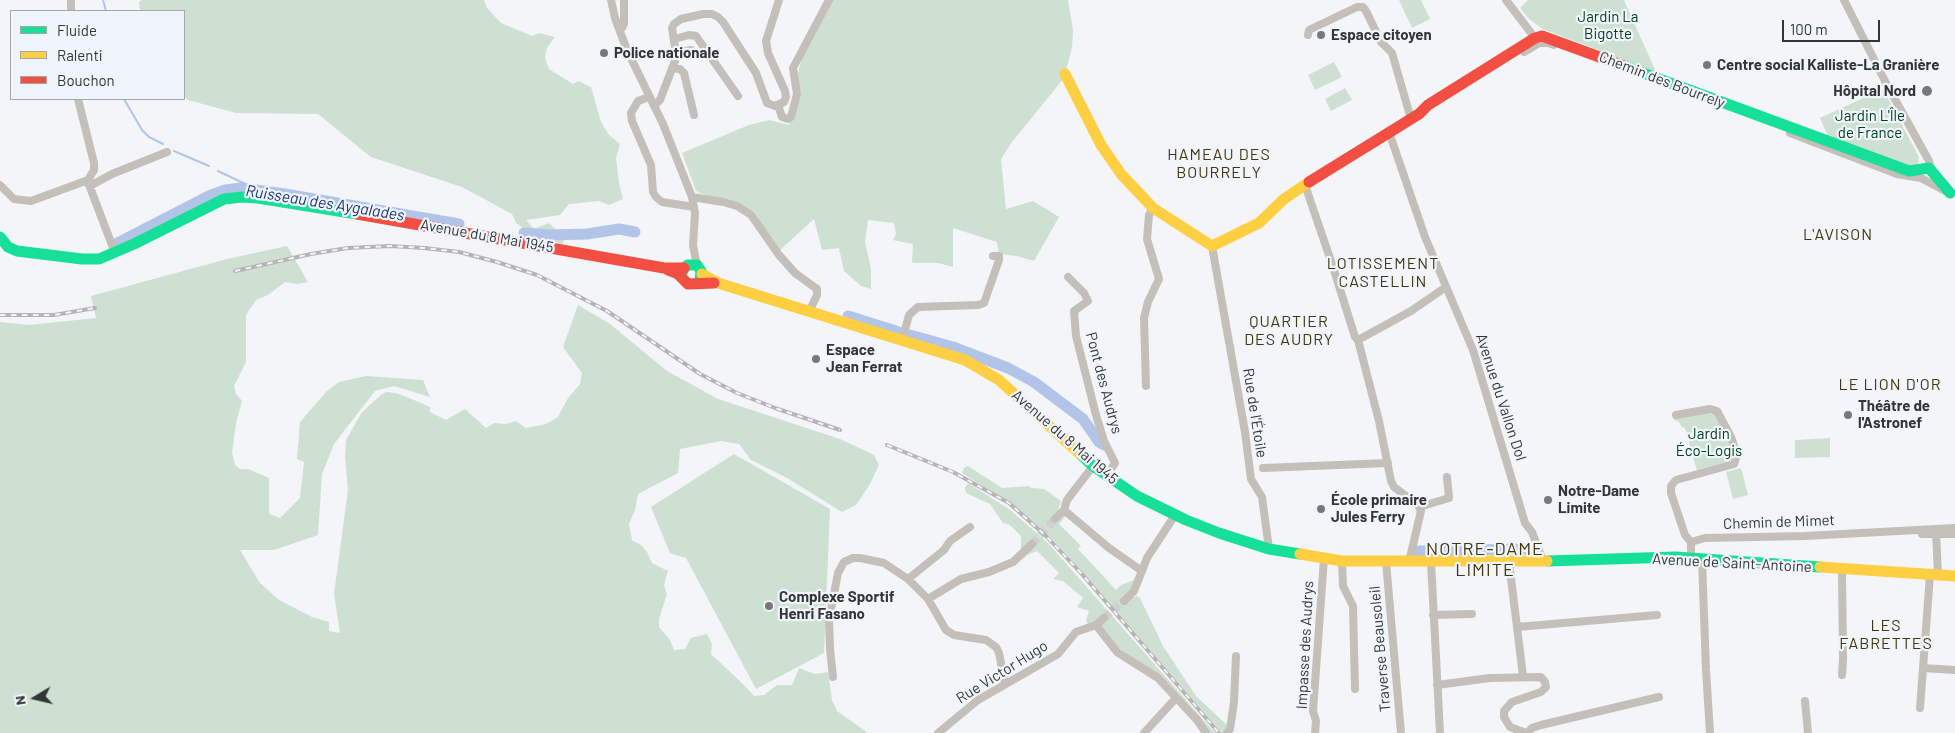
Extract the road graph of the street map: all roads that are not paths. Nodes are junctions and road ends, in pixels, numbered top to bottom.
1 (611, 0) edge
2 (624, 0) edge
3 (780, 0) edge
4 (829, 0) edge
5 (1506, 0) edge
6 (1844, 0) edge
7 (619, 29) junction
8 (1308, 35) dead end
9 (674, 39) junction
10 (1537, 41) junction
11 (691, 50) dead end
12 (676, 53) junction
13 (672, 68) junction
14 (1065, 74) dead end
15 (738, 96) dead end
16 (649, 97) junction
17 (78, 100) edge
18 (778, 105) junction
19 (654, 106) junction
20 (694, 115) dead end
21 (1415, 116) junction
22 (1389, 132) junction
23 (167, 152) dead end
24 (1925, 174) junction
25 (89, 183) junction
26 (0, 185) edge
27 (1305, 185) junction
28 (1952, 194) edge
29 (692, 197) junction
30 (694, 207) junction
31 (1153, 208) junction
32 (1, 240) edge
33 (1212, 246) junction
34 (115, 253) junction
35 (993, 256) dead end
36 (692, 272) junction
37 (1068, 277) dead end
38 (1446, 287) junction
39 (809, 312) junction
40 (1358, 340) junction
41 (902, 341) junction
42 (1146, 386) dead end
43 (1676, 415) dead end
44 (1388, 463) junction
45 (1094, 466) junction
46 (1262, 468) dead end
47 (1108, 476) junction
48 (1447, 476) dead end
49 (1419, 507) junction
50 (1064, 510) junction
51 (1175, 515) junction
52 (1055, 519) tunnel mouth
53 (970, 527) dead end
54 (1955, 528) edge
55 (1936, 531) junction
56 (1955, 534) edge
57 (1691, 542) junction
58 (1032, 544) tunnel mouth
59 (1265, 548) junction
60 (1324, 558) junction
61 (1696, 558) junction
62 (1542, 559) junction
63 (1342, 561) junction
64 (1386, 562) junction
65 (1409, 562) junction
66 (1431, 562) junction
67 (1509, 562) junction
68 (1842, 569) junction
69 (1142, 570) junction
70 (1934, 575) junction
71 (1955, 576) edge
72 (908, 579) junction
73 (928, 599) junction
74 (1124, 601) tunnel mouth
75 (1472, 614) dead end
76 (1657, 615) dead end
77 (1433, 616) junction
78 (1104, 618) tunnel mouth
79 (1096, 625) junction
80 (1517, 627) junction
81 (1236, 656) dead end
82 (1923, 668) junction
83 (1955, 670) edge
84 (1842, 675) dead end
85 (1523, 676) junction
86 (833, 677) dead end
87 (1005, 684) junction
88 (1437, 685) junction
89 (1355, 689) dead end
90 (1659, 697) dead end
91 (1176, 698) junction
92 (1805, 701) dead end
93 (1920, 708) dead end
94 (1514, 730) junction
95 (938, 733) edge
96 (1144, 733) edge
97 (1206, 733) edge
98 (1227, 733) edge
99 (1315, 733) edge
100 (1401, 733) edge
101 (1440, 733) edge
102 (1505, 733) edge
103 (1527, 733) edge
104 (1710, 733) edge
105 (1808, 733) edge

1 - 7 street
2 - 7 street
3 - 18 street
4 - 18 street
5 - 10 street
6 - 24 street
7 - 16 street
8 - 21 street
9 - 12 street
9 - 15 street
9 - 18 street
10 - 21 main road
10 - 24 main road, Chemin des Bourrely
11 - 12 street
12 - 13 street
13 - 19 street
13 - 20 street
14 - 31 main road
16 - 19 street
16 - 30 street
17 - 25 street
19 - 29 street
21 - 22 main road
22 - 27 main road
22 - 38 street, Avenue du Vallon Dol
23 - 25 street
24 - 28 main road
25 - 26 street
25 - 34 street
27 - 33 main road
27 - 40 street
29 - 30 street
29 - 39 street
30 - 36 street
31 - 33 main road
31 - 42 street
32 - 34 main road, Avenue du 8 Mai 1945
33 - 59 street, Rue de l'Étoile
34 - 36 main road, Avenue du 8 Mai 1945
35 - 41 street
36 - 39 main road, Avenue du 8 Mai 1945
37 - 47 street, Pont des Audrys
38 - 40 street
38 - 62 street, Avenue du Vallon Dol
39 - 41 main road, Avenue du 8 Mai 1945
40 - 44 street
41 - 45 main road, Avenue du 8 Mai 1945
43 - 57 street
44 - 46 street
44 - 49 street
45 - 47 main road, Avenue du 8 Mai 1945
45 - 50 street
47 - 51 main road, Avenue du 8 Mai 1945
48 - 49 street
49 - 65 street
50 - 52 street
50 - 69 street
51 - 59 main road, Avenue du 8 Mai 1945
51 - 69 street
53 - 72 street
54 - 55 street, Chemin de Mimet
55 - 56 street, Chemin de Mimet
55 - 57 street, Chemin de Mimet
55 - 70 street
57 - 61 street
58 - 73 street
59 - 60 main road, Avenue du 8 Mai 1945
60 - 63 main road, Avenue du 8 Mai 1945
60 - 99 street, Impasse des Audrys
61 - 62 main road, Avenue de Saint-Antoine
61 - 68 main road, Avenue de Saint-Antoine
61 - 104 street
62 - 67 main road, Avenue de Saint-Antoine
63 - 64 main road, Avenue du 8 Mai 1945
63 - 89 street
64 - 65 main road, Avenue du 8 Mai 1945
64 - 100 street, Traverse Beausoleil
65 - 66 main road, Avenue du 8 Mai 1945
66 - 67 main road, Avenue du 8 Mai 1945
66 - 77 street
67 - 80 street
68 - 70 main road, Avenue de Saint-Antoine
68 - 84 street
69 - 74 street
70 - 71 main road, Avenue de Saint-Antoine
70 - 82 street
72 - 73 street
72 - 86 street
73 - 87 street
75 - 77 street
76 - 80 street
77 - 88 street
78 - 79 street, Rue Victor Hugo
79 - 87 street, Rue Victor Hugo
79 - 91 street
80 - 85 street
81 - 98 street
82 - 83 street
82 - 93 street
85 - 88 street
85 - 94 street
87 - 95 street, Rue Victor Hugo
88 - 101 street
90 - 103 street
91 - 96 street
91 - 97 street
92 - 105 street
94 - 102 street
94 - 103 street

